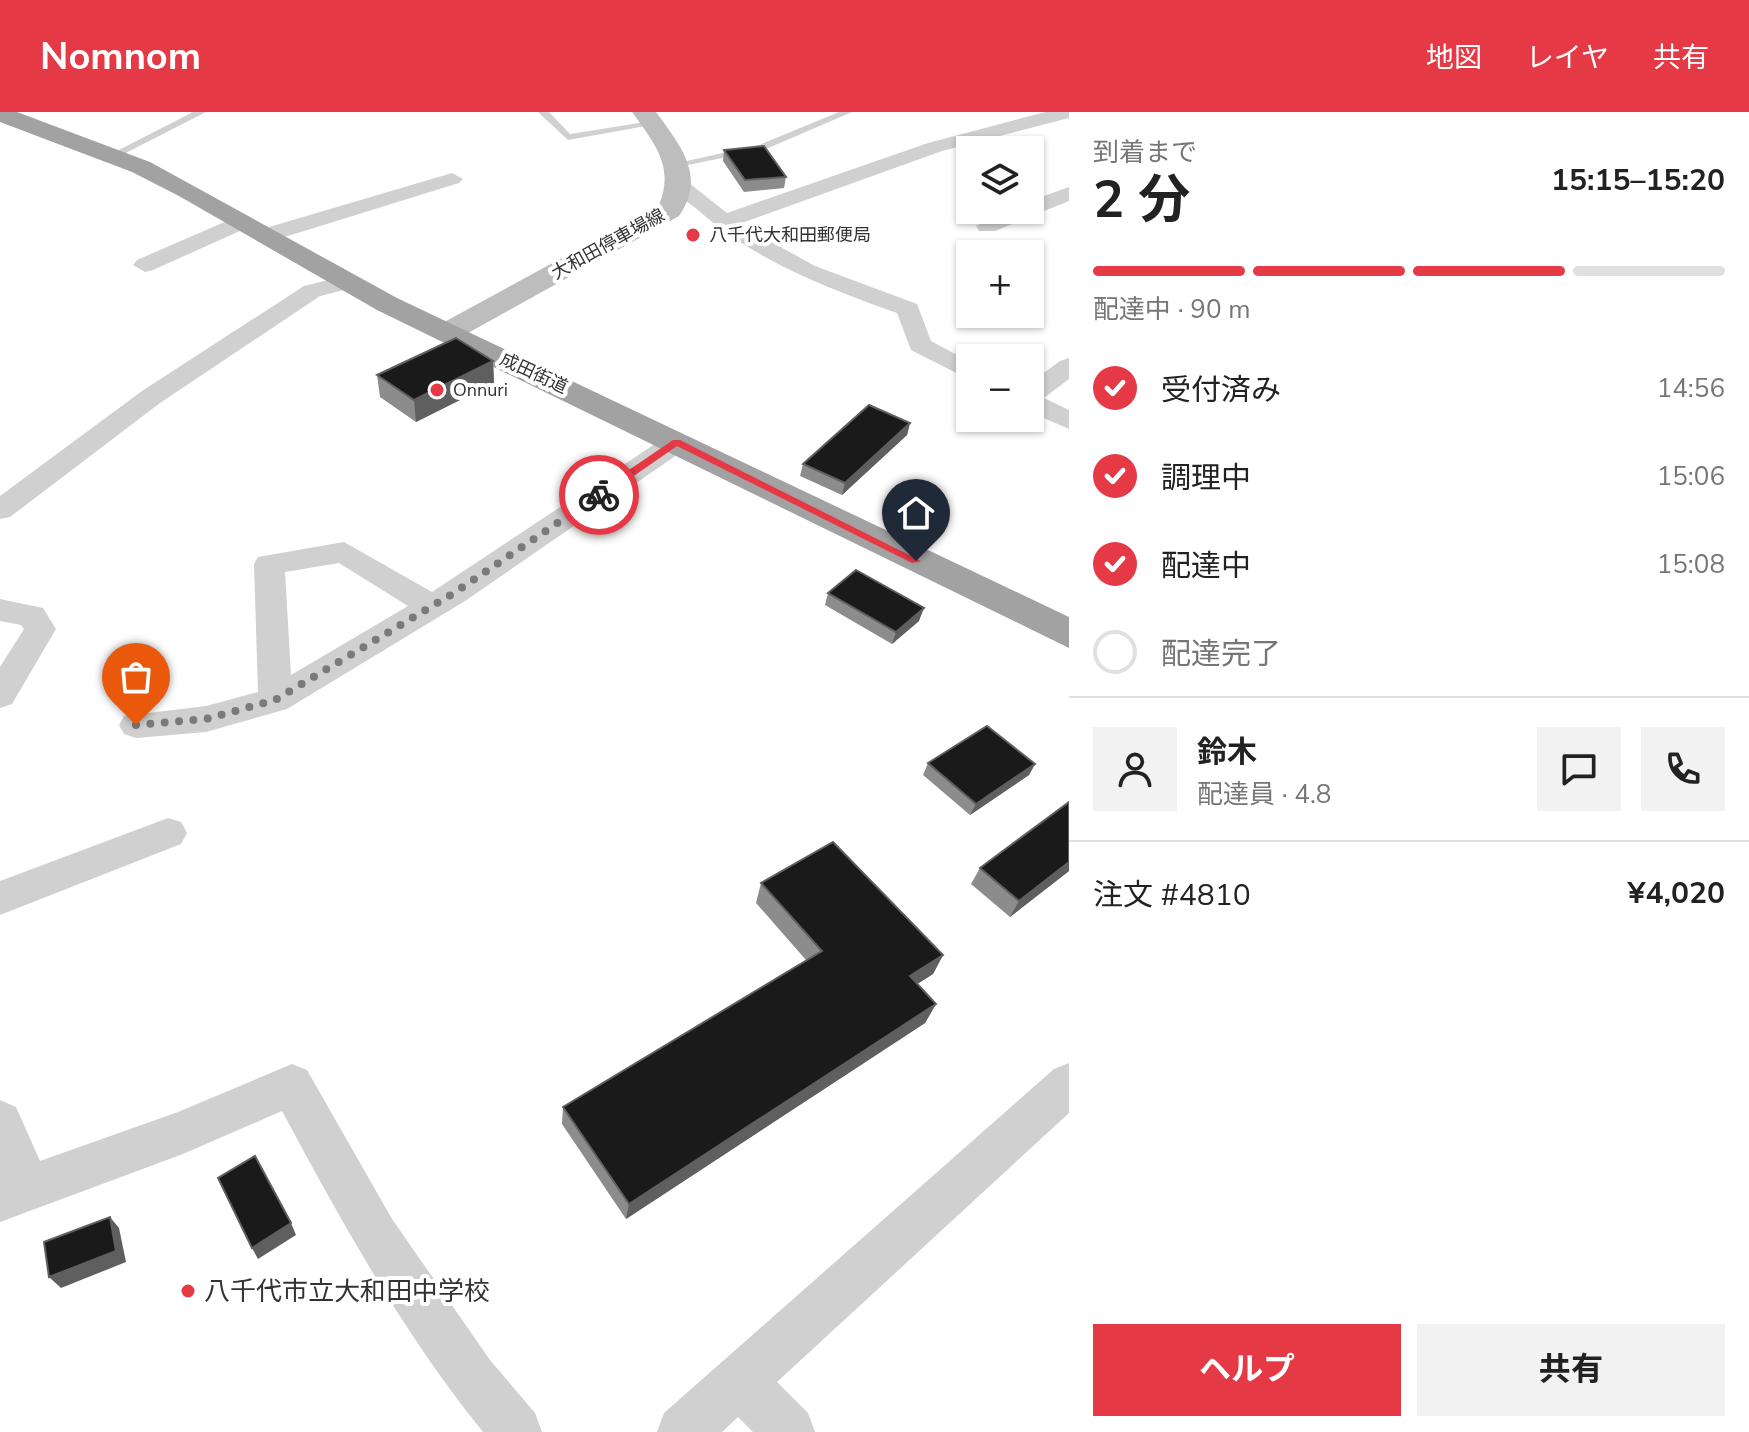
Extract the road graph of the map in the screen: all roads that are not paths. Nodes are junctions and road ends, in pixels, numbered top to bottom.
1 (201, 112) edge
2 (543, 112) edge
3 (847, 112) edge
4 (1068, 112) edge
5 (0, 114) edge
6 (1038, 116) edge
7 (648, 118) edge
8 (1069, 128) edge
9 (112, 156) junction
10 (680, 176) junction
11 (452, 179) dead end
12 (1069, 193) edge
13 (1044, 203) edge
14 (726, 221) junction
15 (992, 224) edge
16 (987, 226) dead end
17 (255, 228) junction
18 (145, 265) dead end
19 (348, 282) junction
20 (448, 332) junction
21 (956, 364) edge
22 (1069, 366) edge
23 (1044, 387) edge
24 (1044, 406) edge
25 (1069, 421) edge
26 (677, 442) junction
27 (0, 510) edge
28 (432, 606) junction
29 (0, 610) edge
30 (1069, 634) edge
31 (0, 695) edge
32 (275, 700) junction
33 (136, 725) dead end
34 (168, 833) dead end
35 (0, 898) edge
36 (1069, 1084) edge
37 (0, 1122) edge
38 (14, 1194) edge
39 (741, 1382) junction
40 (516, 1432) edge
41 (683, 1432) edge
42 (789, 1432) edge

1 - 9 lane
2 - 7 lane
3 - 10 lane
4 - 6 street
5 - 9 highway, 成田街道
6 - 8 street
6 - 14 street
7 - 10 main road
9 - 17 highway, 成田街道
10 - 14 street
10 - 20 main road, 大和田停車場線
11 - 17 street
12 - 13 street
14 - 21 street
15 - 16 street
17 - 18 street
17 - 19 highway, 成田街道
19 - 20 highway, 成田街道
19 - 27 street
20 - 26 highway, 成田街道
22 - 23 street
24 - 25 street
26 - 28 street
26 - 30 highway, 成田街道
28 - 32 street
28 - 32 street
29 - 31 street
32 - 33 street
34 - 35 street
36 - 39 street
37 - 38 street
38 - 40 street
39 - 41 street
39 - 42 street

